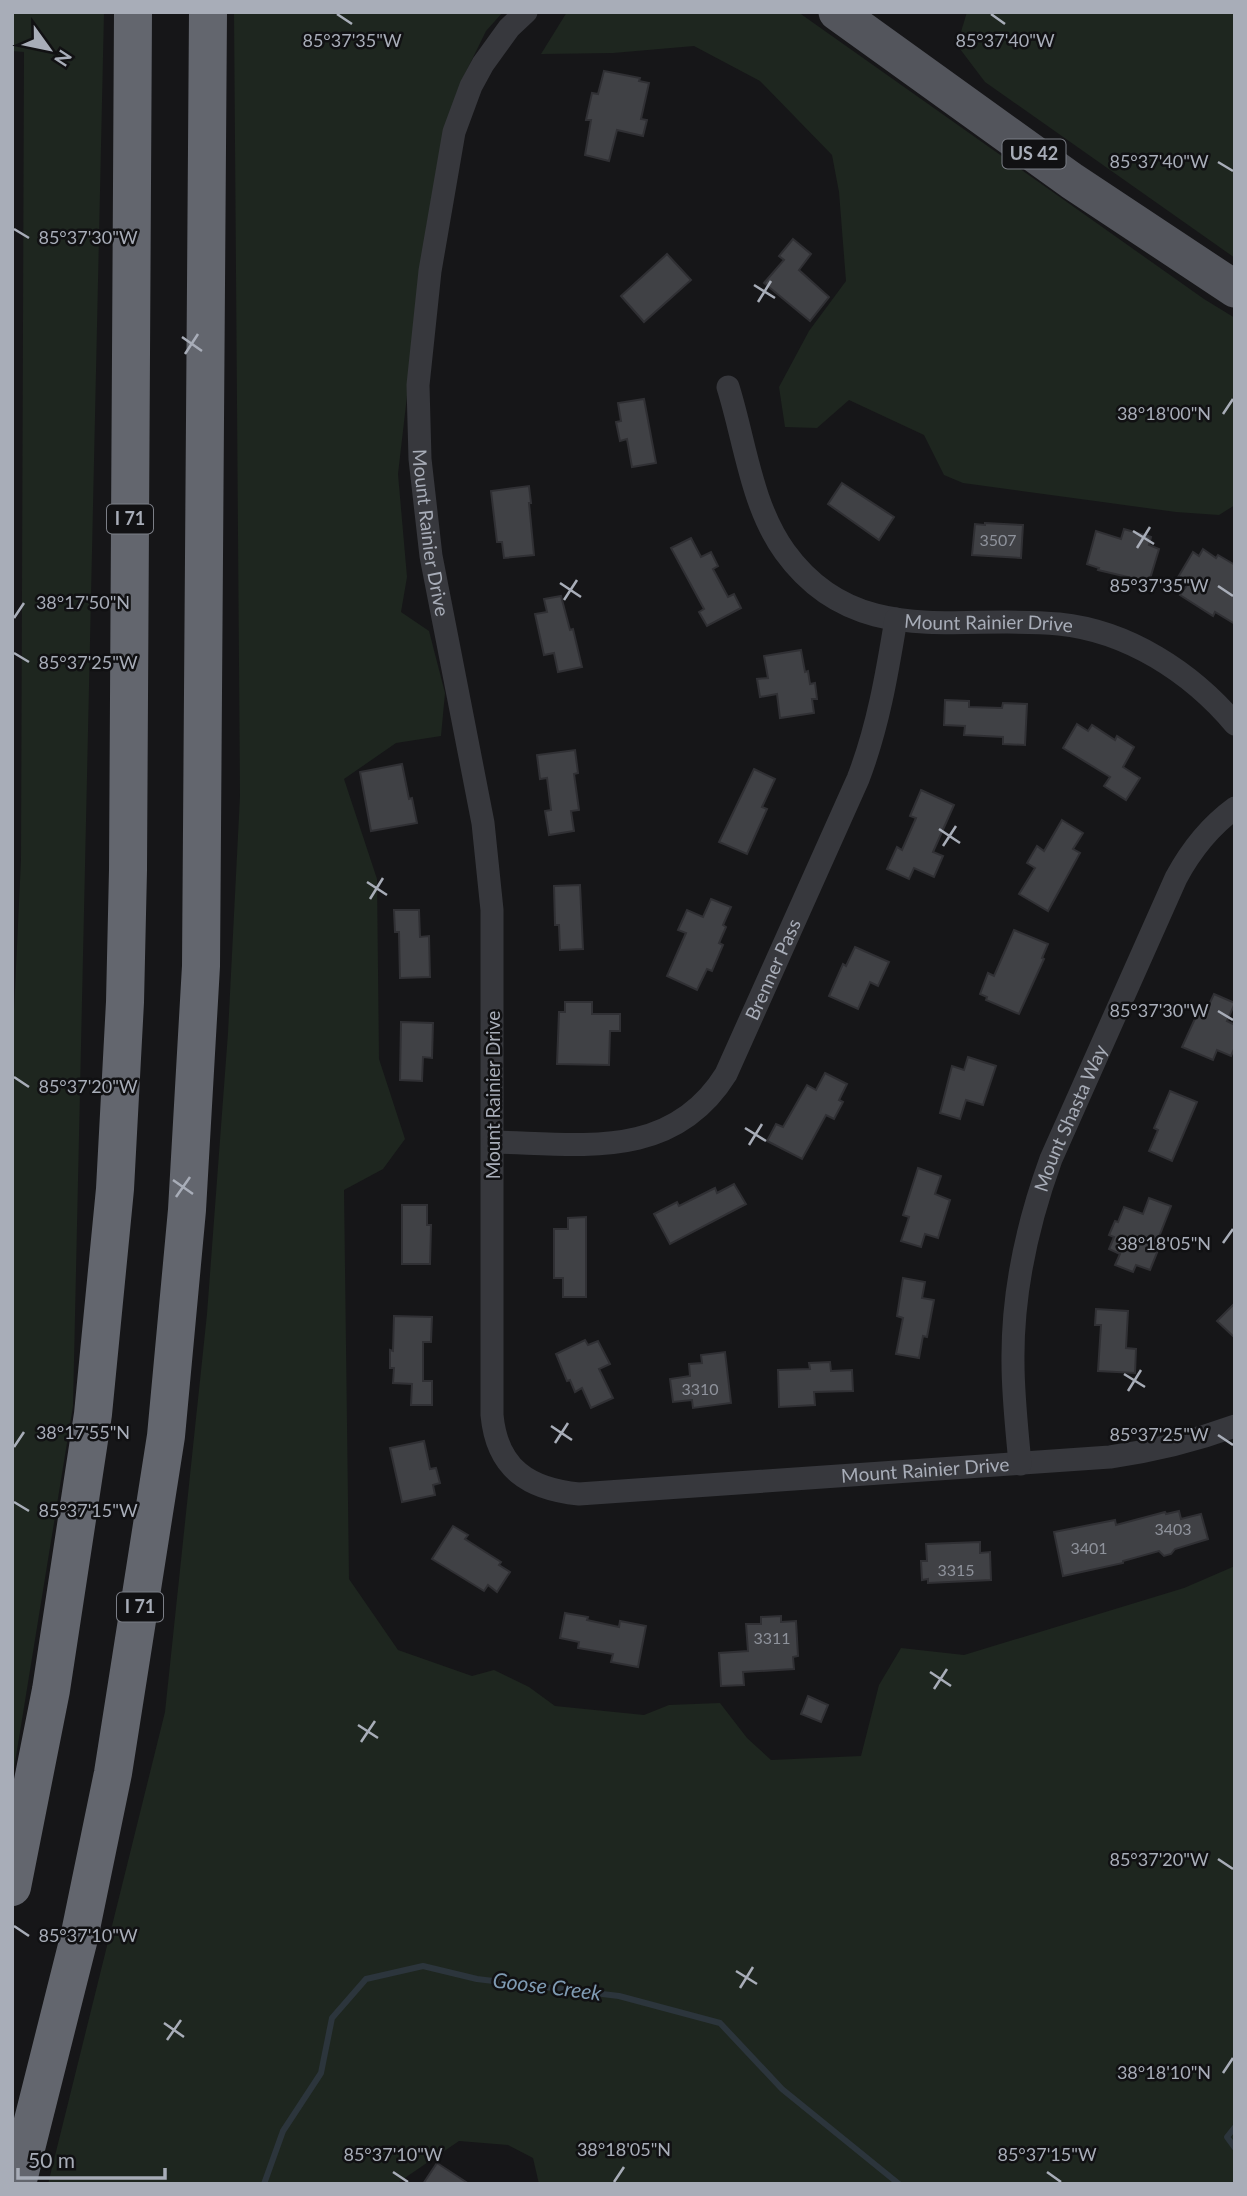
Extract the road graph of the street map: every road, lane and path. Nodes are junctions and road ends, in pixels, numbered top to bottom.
1 (134, 12) edge
2 (208, 12) edge
3 (526, 12) edge
4 (837, 12) edge
5 (1235, 289) edge
6 (727, 387) dead end
7 (896, 619) junction
8 (1235, 724) edge
9 (1235, 808) edge
10 (494, 1142) junction
11 (1235, 1426) edge
12 (1020, 1464) junction
13 (12, 1887) edge
14 (18, 2184) edge

1 - 13 highway, I 71
2 - 14 highway, I 71
3 - 10 street, Mount Rainier Drive
4 - 5 main road, US 42
6 - 7 street, Mount Rainier Drive
7 - 8 street, Mount Rainier Drive
7 - 10 street, Brenner Pass
9 - 12 street, Mount Shasta Way
10 - 12 street, Mount Rainier Drive
11 - 12 street, Mount Rainier Drive

